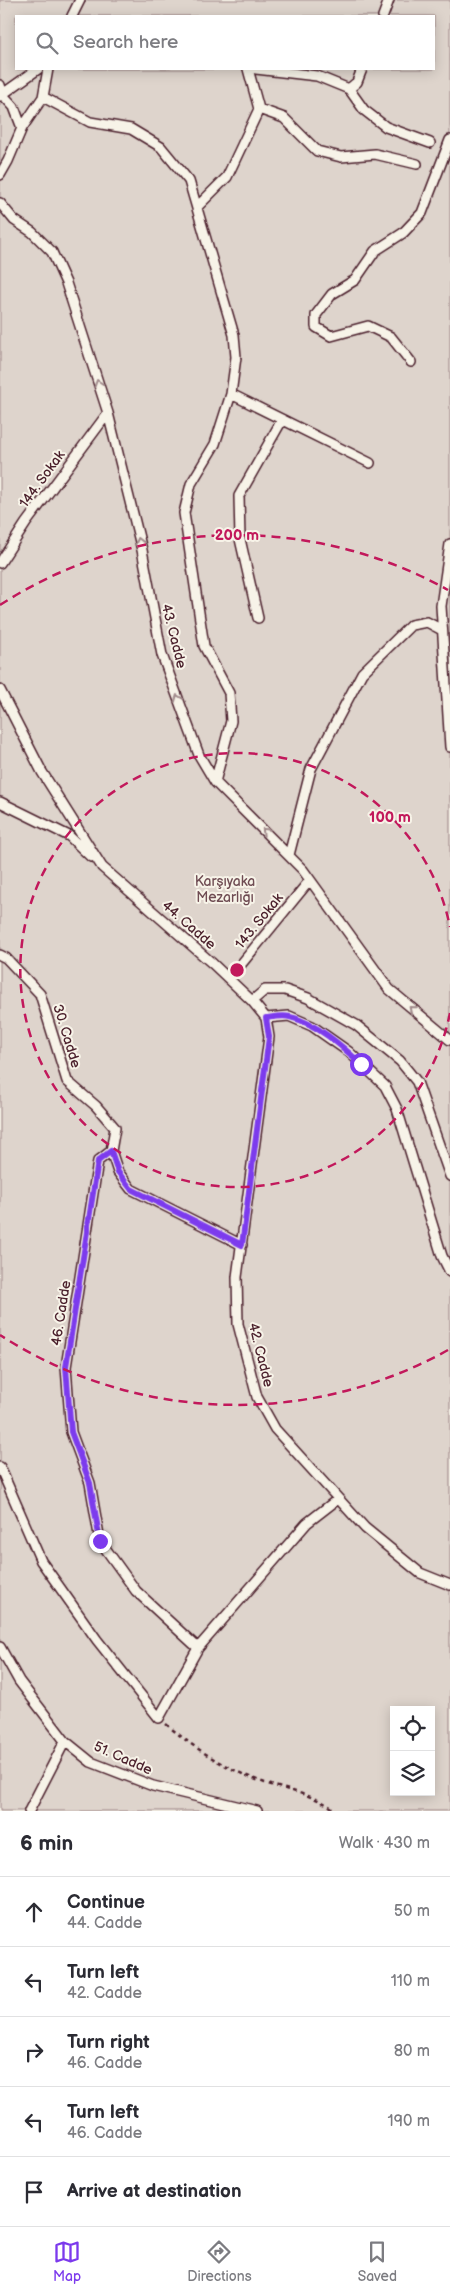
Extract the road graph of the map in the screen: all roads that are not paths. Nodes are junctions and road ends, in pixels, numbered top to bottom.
1 (80, 0) edge
2 (389, 0) edge
3 (72, 15) edge
4 (383, 15) edge
5 (37, 70) edge
6 (48, 70) edge
7 (248, 70) edge
8 (265, 70) edge
9 (362, 70) edge
10 (0, 85) edge
11 (349, 89) junction
12 (2, 96) edge
13 (43, 97) junction
14 (259, 109) junction
15 (22, 128) junction
16 (450, 140) edge
17 (430, 143) dead end
18 (417, 164) dead end
19 (0, 175) edge
20 (0, 203) edge
21 (197, 208) junction
22 (411, 362) dead end
23 (232, 394) junction
24 (108, 413) junction
25 (282, 420) junction
26 (370, 464) dead end
27 (450, 544) edge
28 (0, 563) edge
29 (258, 618) dead end
30 (442, 630) junction
31 (0, 690) edge
32 (450, 747) edge
33 (215, 782) junction
34 (0, 802) edge
35 (289, 855) junction
36 (102, 868) junction
37 (310, 880) junction
38 (0, 956) edge
39 (228, 979) junction
40 (252, 1001) junction
41 (266, 1018) junction
42 (450, 1040) edge
43 (111, 1151) junction
44 (450, 1176) edge
45 (242, 1245) junction
46 (450, 1272) edge
47 (0, 1467) edge
48 (338, 1500) junction
49 (450, 1585) edge
50 (0, 1647) edge
51 (198, 1648) junction
52 (64, 1741) junction
53 (29, 1811) edge
54 (257, 1811) edge

1 - 3 lane
2 - 4 lane
5 - 12 lane
6 - 13 lane
7 - 14 lane
8 - 11 lane
9 - 11 lane
10 - 12 lane
11 - 17 lane
12 - 15 lane
13 - 15 lane
13 - 21 lane
14 - 18 lane
14 - 21 lane
15 - 19 lane
16 - 22 lane
24 -> 20 lane, 43. Cadde
21 - 23 lane
23 - 25 lane
23 - 33 lane
24 - 28 lane, 144. Sokak
33 -> 24 lane, 43. Cadde
25 - 26 lane
25 - 29 lane
27 - 30 lane
30 - 32 lane
30 - 35 lane
31 - 36 lane, 44. Cadde
35 -> 33 lane, 43. Cadde
34 - 36 lane
35 - 37 lane, 43. Cadde
36 - 39 lane, 44. Cadde
37 - 39 lane, 143. Sokak
42 -> 37 lane, 43. Cadde
38 - 43 lane, 30. Cadde
39 - 40 lane, 44. Cadde
40 - 41 lane, 44. Cadde
40 - 44 lane
41 - 45 lane, 42. Cadde
41 - 46 lane
43 - 45 lane
43 - 51 lane, 46. Cadde
45 - 48 lane, 42. Cadde
47 - 51 lane
48 - 49 lane, 42. Cadde
48 - 51 lane
50 - 52 lane, 51. Cadde
52 - 53 lane
52 - 54 lane, 51. Cadde

